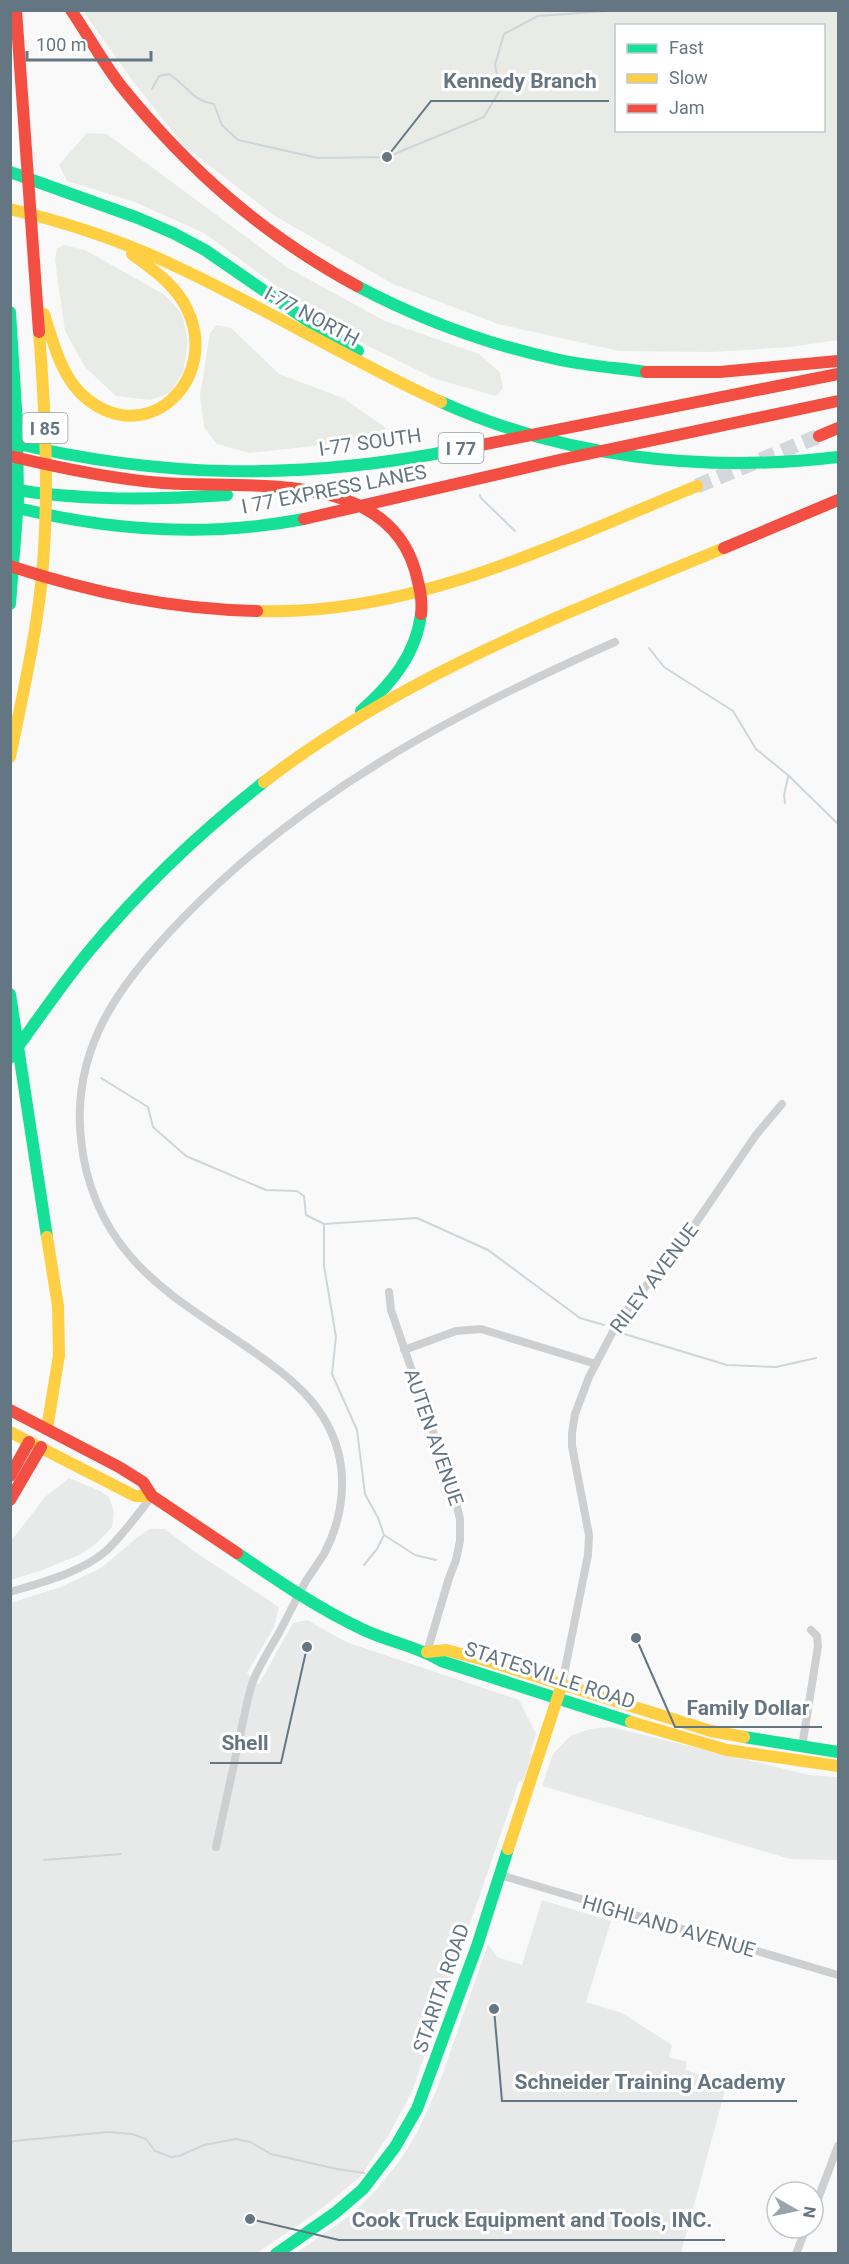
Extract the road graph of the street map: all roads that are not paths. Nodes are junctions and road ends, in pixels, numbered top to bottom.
1 (16, 10) edge
2 (71, 10) edge
3 (10, 172) edge
4 (10, 209) edge
5 (116, 242) junction
6 (37, 292) junction
7 (10, 312) edge
8 (11, 345) edge
9 (838, 361) edge
10 (838, 374) edge
11 (838, 401) edge
12 (497, 424) junction
13 (838, 428) edge
14 (819, 436) tunnel mouth
15 (10, 442) edge
16 (10, 456) edge
17 (838, 457) edge
18 (698, 486) tunnel mouth
19 (10, 489) edge
20 (298, 489) junction
21 (838, 500) edge
22 (10, 506) edge
23 (12, 564) edge
24 (10, 577) edge
25 (10, 604) edge
26 (615, 642) dead end
27 (339, 731) junction
28 (10, 757) edge
29 (10, 994) edge
30 (35, 1023) junction
31 (10, 1058) edge
32 (10, 1067) edge
33 (782, 1104) dead end
34 (389, 1292) dead end
35 (404, 1350) junction
36 (596, 1364) junction
37 (10, 1410) edge
38 (47, 1429) junction
39 (10, 1432) edge
40 (35, 1444) junction
41 (10, 1476) edge
42 (152, 1496) junction
43 (10, 1500) edge
44 (10, 1592) edge
45 (299, 1595) junction
46 (811, 1630) dead end
47 (427, 1652) junction
48 (562, 1684) junction
49 (558, 1698) junction
50 (802, 1747) junction
51 (838, 1752) edge
52 (838, 1766) edge
53 (216, 1847) dead end
54 (500, 1875) junction
55 (838, 1975) edge
56 (838, 2146) edge
57 (825, 2180) edge
58 (276, 2253) edge

1 - 6 main road, I 85
2 - 9 main road
3 - 12 main road
4 - 5 main road, I 77
5 - 6 main road
5 - 12 main road, I-77 NORTH / I 77
6 - 28 main road, I 85
7 - 8 main road, I 85
8 - 23 main road, I 85
10 - 15 main road, I-77 SOUTH / I 77
11 - 22 main road, I 77 EXPRESS LANES / I 77
12 - 17 main road, I-77 NORTH / I 77
13 - 14 main road
16 - 20 main road
18 - 23 main road
19 - 20 main road
20 - 27 main road
21 - 27 main road
23 - 24 main road
23 - 25 main road, I 85
26 - 45 street
27 - 30 main road
29 - 38 main road
30 - 31 main road
30 - 32 main road
33 - 36 street, RILEY AVENUE
34 - 35 street, AUTEN AVENUE
35 - 36 street
35 - 47 street, AUTEN AVENUE
36 - 48 street, RILEY AVENUE
37 - 38 main road, STATESVILLE ROAD
38 - 40 main road
38 - 42 main road, STATESVILLE ROAD
39 - 40 main road, STATESVILLE ROAD
40 - 41 main road
40 - 42 main road, STATESVILLE ROAD
40 - 43 main road
42 - 44 street
42 - 45 main road, STATESVILLE ROAD
45 - 47 main road, STATESVILLE ROAD
45 - 53 street
46 - 50 street
47 - 48 main road, STATESVILLE ROAD
47 - 49 main road, STATESVILLE ROAD
48 - 49 main road, STARITA ROAD
48 - 50 main road, STATESVILLE ROAD
49 - 52 main road, STATESVILLE ROAD
49 - 54 main road, STARITA ROAD
50 - 51 main road, STATESVILLE ROAD
54 - 55 street, HIGHLAND AVENUE
54 - 58 main road, STARITA ROAD
56 - 57 street

